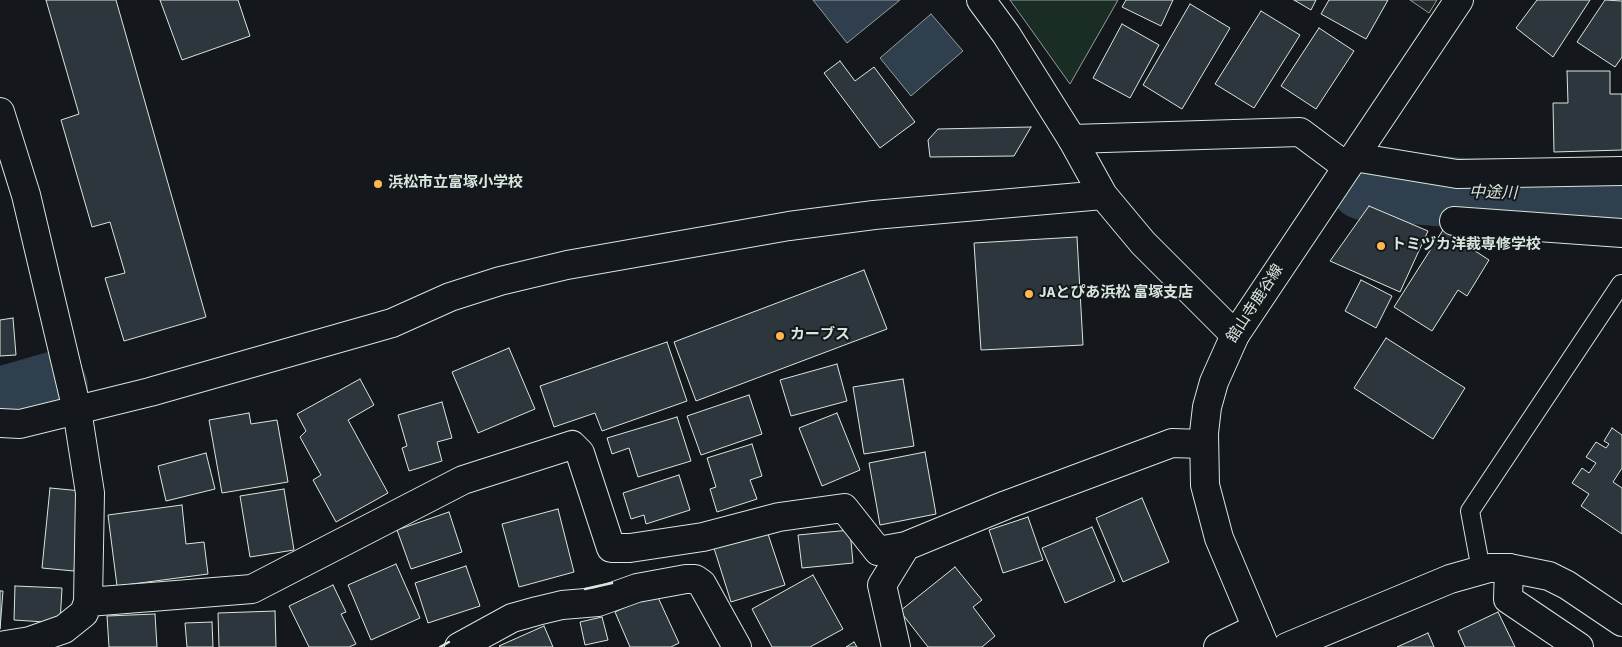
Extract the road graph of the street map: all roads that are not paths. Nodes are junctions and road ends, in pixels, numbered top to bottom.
1 (981, 0) edge
2 (1459, 0) edge
3 (0, 112) edge
4 (1072, 139) junction
5 (1350, 162) junction
6 (1622, 171) edge
7 (1103, 195) junction
8 (1454, 221) dead end
9 (1622, 233) edge
10 (1622, 284) edge
11 (1235, 334) junction
12 (77, 410) junction
13 (0, 423) edge
14 (1203, 444) junction
15 (906, 546) junction
16 (1510, 568) junction
17 (1481, 570) junction
18 (88, 602) junction
19 (1622, 622) edge
20 (1261, 638) edge
21 (0, 646) edge
22 (459, 647) edge
23 (737, 647) edge
24 (896, 647) edge
25 (1218, 647) edge
26 (1287, 647) edge
27 (1579, 647) edge

1 - 4 street
2 - 5 street, 舘山寺鹿谷線
3 - 12 street
4 - 5 street
4 - 7 street
5 - 6 street
5 - 11 street, 舘山寺鹿谷線
7 - 11 street
7 - 12 street
8 - 9 street
10 - 17 lane
11 - 14 street, 舘山寺鹿谷線
12 - 13 street
12 - 18 street
14 - 15 street
14 - 20 street, 舘山寺鹿谷線
15 - 18 street
15 - 24 street
16 - 17 street
16 - 19 street
16 - 27 street
17 - 26 street
18 - 21 street
20 - 25 street
22 - 23 street

